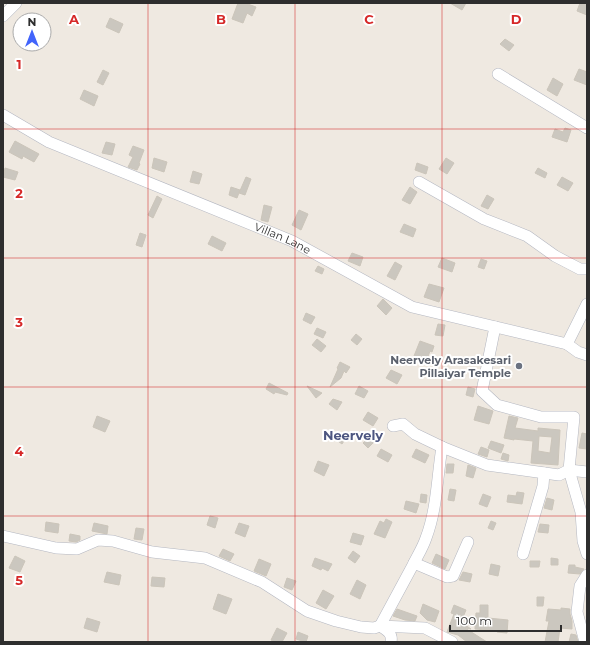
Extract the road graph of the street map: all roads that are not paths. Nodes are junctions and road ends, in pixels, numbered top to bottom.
1 (16, 3) edge
2 (3, 16) edge
3 (498, 74) dead end
4 (3, 115) edge
5 (587, 128) edge
6 (419, 182) dead end
7 (587, 269) edge
8 (587, 304) edge
9 (495, 327) junction
10 (567, 344) junction
11 (587, 355) edge
12 (393, 426) dead end
13 (442, 448) junction
14 (569, 470) junction
15 (587, 472) edge
16 (544, 473) junction
17 (3, 536) edge
18 (468, 542) dead end
19 (523, 554) dead end
20 (587, 554) edge
21 (414, 563) junction
22 (587, 575) edge
23 (380, 626) junction
24 (391, 642) edge
25 (452, 642) edge
26 (585, 642) edge

1 - 2 street
3 - 5 street
4 - 9 street, Villan Lane
6 - 7 street
8 - 10 street
9 - 10 street, Villan Lane
9 - 14 street
10 - 11 street, Villan Lane
12 - 13 street
13 - 16 street
13 - 21 street
14 - 15 street
14 - 16 street
14 - 20 street
16 - 19 street
17 - 23 street
18 - 21 street
21 - 23 street
22 - 26 street
23 - 24 street
23 - 25 street

